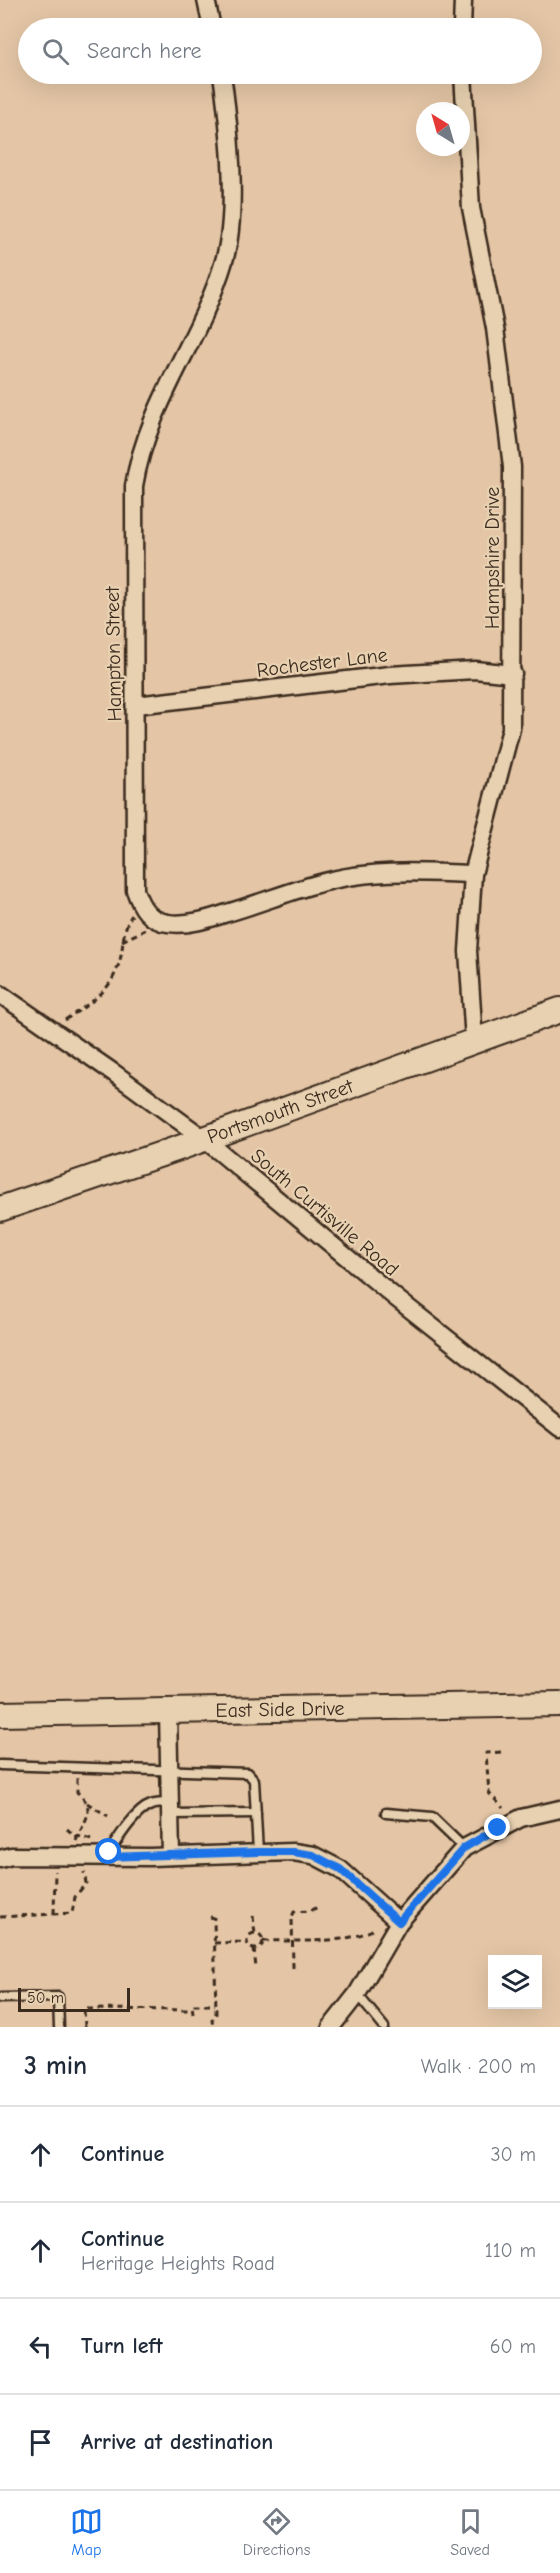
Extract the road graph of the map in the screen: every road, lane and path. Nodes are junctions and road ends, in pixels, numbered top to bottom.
1 (206, 0) edge
2 (463, 0) edge
3 (210, 18) edge
4 (462, 18) edge
5 (223, 84) edge
6 (464, 84) edge
7 (513, 674) junction
8 (136, 705) junction
9 (473, 874) junction
10 (141, 906) junction
11 (153, 919) junction
12 (122, 941) junction
13 (0, 994) edge
14 (560, 1011) edge
15 (52, 1030) junction
16 (474, 1041) junction
17 (203, 1138) junction
18 (0, 1209) edge
19 (560, 1428) edge
20 (560, 1704) edge
21 (168, 1712) junction
22 (0, 1714) edge
23 (501, 1752) dead end
24 (0, 1765) edge
25 (169, 1771) junction
26 (76, 1792) dead end
27 (87, 1803) junction
28 (171, 1808) junction
29 (503, 1808) dead end
30 (560, 1809) edge
31 (386, 1813) dead end
32 (256, 1814) junction
33 (108, 1816) dead end
34 (67, 1829) dead end
35 (78, 1836) junction
36 (75, 1846) dead end
37 (464, 1848) junction
38 (102, 1850) junction
39 (258, 1852) junction
40 (55, 1856) junction
41 (171, 1856) junction
42 (0, 1859) edge
43 (84, 1870) dead end
44 (318, 1907) dead end
45 (54, 1914) junction
46 (253, 1916) dead end
47 (0, 1917) edge
48 (210, 1917) dead end
49 (399, 1922) junction
50 (374, 1929) dead end
51 (255, 1934) junction
52 (292, 1940) junction
53 (263, 1941) junction
54 (247, 1942) junction
55 (214, 1943) junction
56 (254, 1949) junction
57 (256, 1968) dead end
58 (293, 1968) dead end
59 (357, 1994) junction
60 (0, 1998) edge
61 (215, 2004) junction
62 (59, 2027) edge
63 (85, 2027) edge
64 (213, 2027) edge
65 (331, 2027) edge
66 (384, 2027) edge

1 - 3 street
2 - 4 street
5 - 8 street, Hampton Street
6 - 7 street, Hampshire Drive
7 - 8 street, Rochester Lane
7 - 9 street, Hampshire Drive
8 - 10 street, Hampton Street
9 - 11 street
9 - 16 street, Hampshire Drive
10 - 11 street
10 - 12 path
11 - 12 path
12 - 15 path
13 - 15 street, South Curtisville Road
14 - 16 street, Portsmouth Street
15 - 17 street, South Curtisville Road
16 - 17 street, Portsmouth Street
17 - 18 street, Portsmouth Street
17 - 19 street, South Curtisville Road
20 - 21 street, East Side Drive
21 - 22 street, East Side Drive
21 - 25 street
23 - 29 path
24 - 25 lane
25 - 28 street
25 - 32 lane
26 - 27 path
27 - 33 path
27 - 35 path
28 - 32 lane
28 - 38 lane
28 - 41 street
30 - 37 street
31 - 37 lane
32 - 39 lane
34 - 35 path
35 - 36 path
35 - 38 path
37 - 49 street
38 - 40 street
38 - 41 street
39 - 41 street
39 - 49 street
40 - 42 street
40 - 45 path
43 - 45 path
44 - 52 path
45 - 47 path
46 - 51 path
48 - 55 path
49 - 59 street
50 - 52 path
51 - 53 path
51 - 54 path
52 - 53 path
52 - 58 path
53 - 56 path
54 - 55 path
54 - 56 path
55 - 61 path
56 - 57 path
59 - 65 street
59 - 66 lane
60 - 62 lane
61 - 63 path
61 - 64 path

